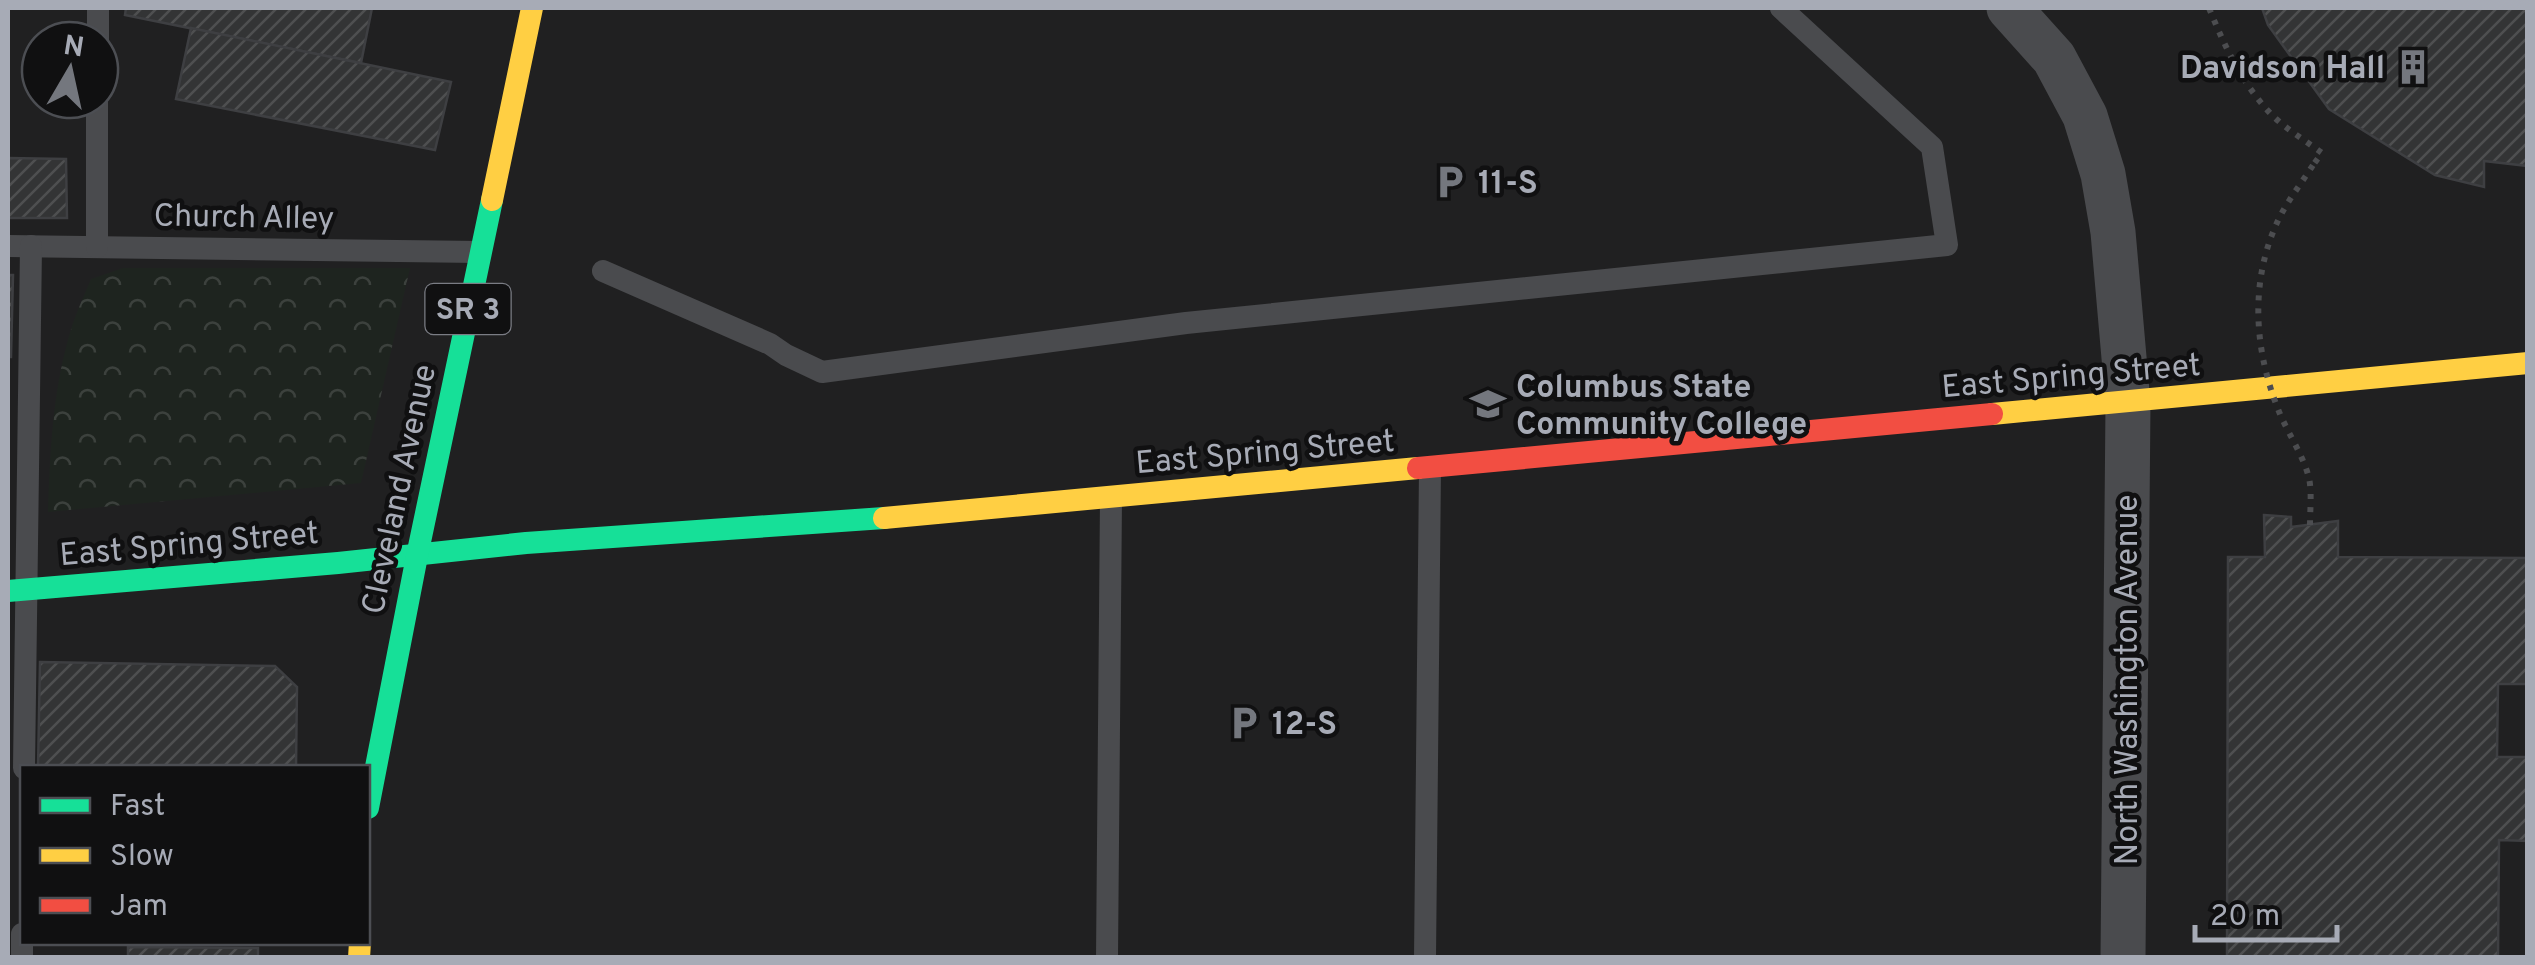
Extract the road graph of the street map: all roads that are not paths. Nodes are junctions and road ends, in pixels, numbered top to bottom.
1 (532, 8) edge
2 (1780, 8) edge
3 (2009, 8) edge
4 (97, 120) edge
5 (19, 246) edge
6 (97, 247) junction
7 (480, 252) junction
8 (603, 271) dead end
9 (2528, 363) edge
10 (2128, 402) junction
11 (1430, 468) junction
12 (1111, 498) junction
13 (417, 556) junction
14 (18, 590) edge
15 (24, 765) edge
16 (370, 798) edge
17 (1107, 958) edge
18 (1425, 958) edge
19 (2124, 958) edge

1 - 7 main road, Cleveland Avenue / SR 3
2 - 8 lane
3 - 10 street, North Washington Avenue
4 - 6 lane
5 - 6 lane, Church Alley
5 - 14 lane
6 - 7 lane, Church Alley
7 - 13 main road, Cleveland Avenue / SR 3
9 - 10 main road, East Spring Street
10 - 11 main road, East Spring Street
10 - 19 street, North Washington Avenue
11 - 12 main road, East Spring Street
11 - 18 lane
12 - 13 main road, East Spring Street
12 - 17 lane
13 - 14 main road, East Spring Street
13 - 16 main road, Cleveland Avenue / SR 3
14 - 15 lane

